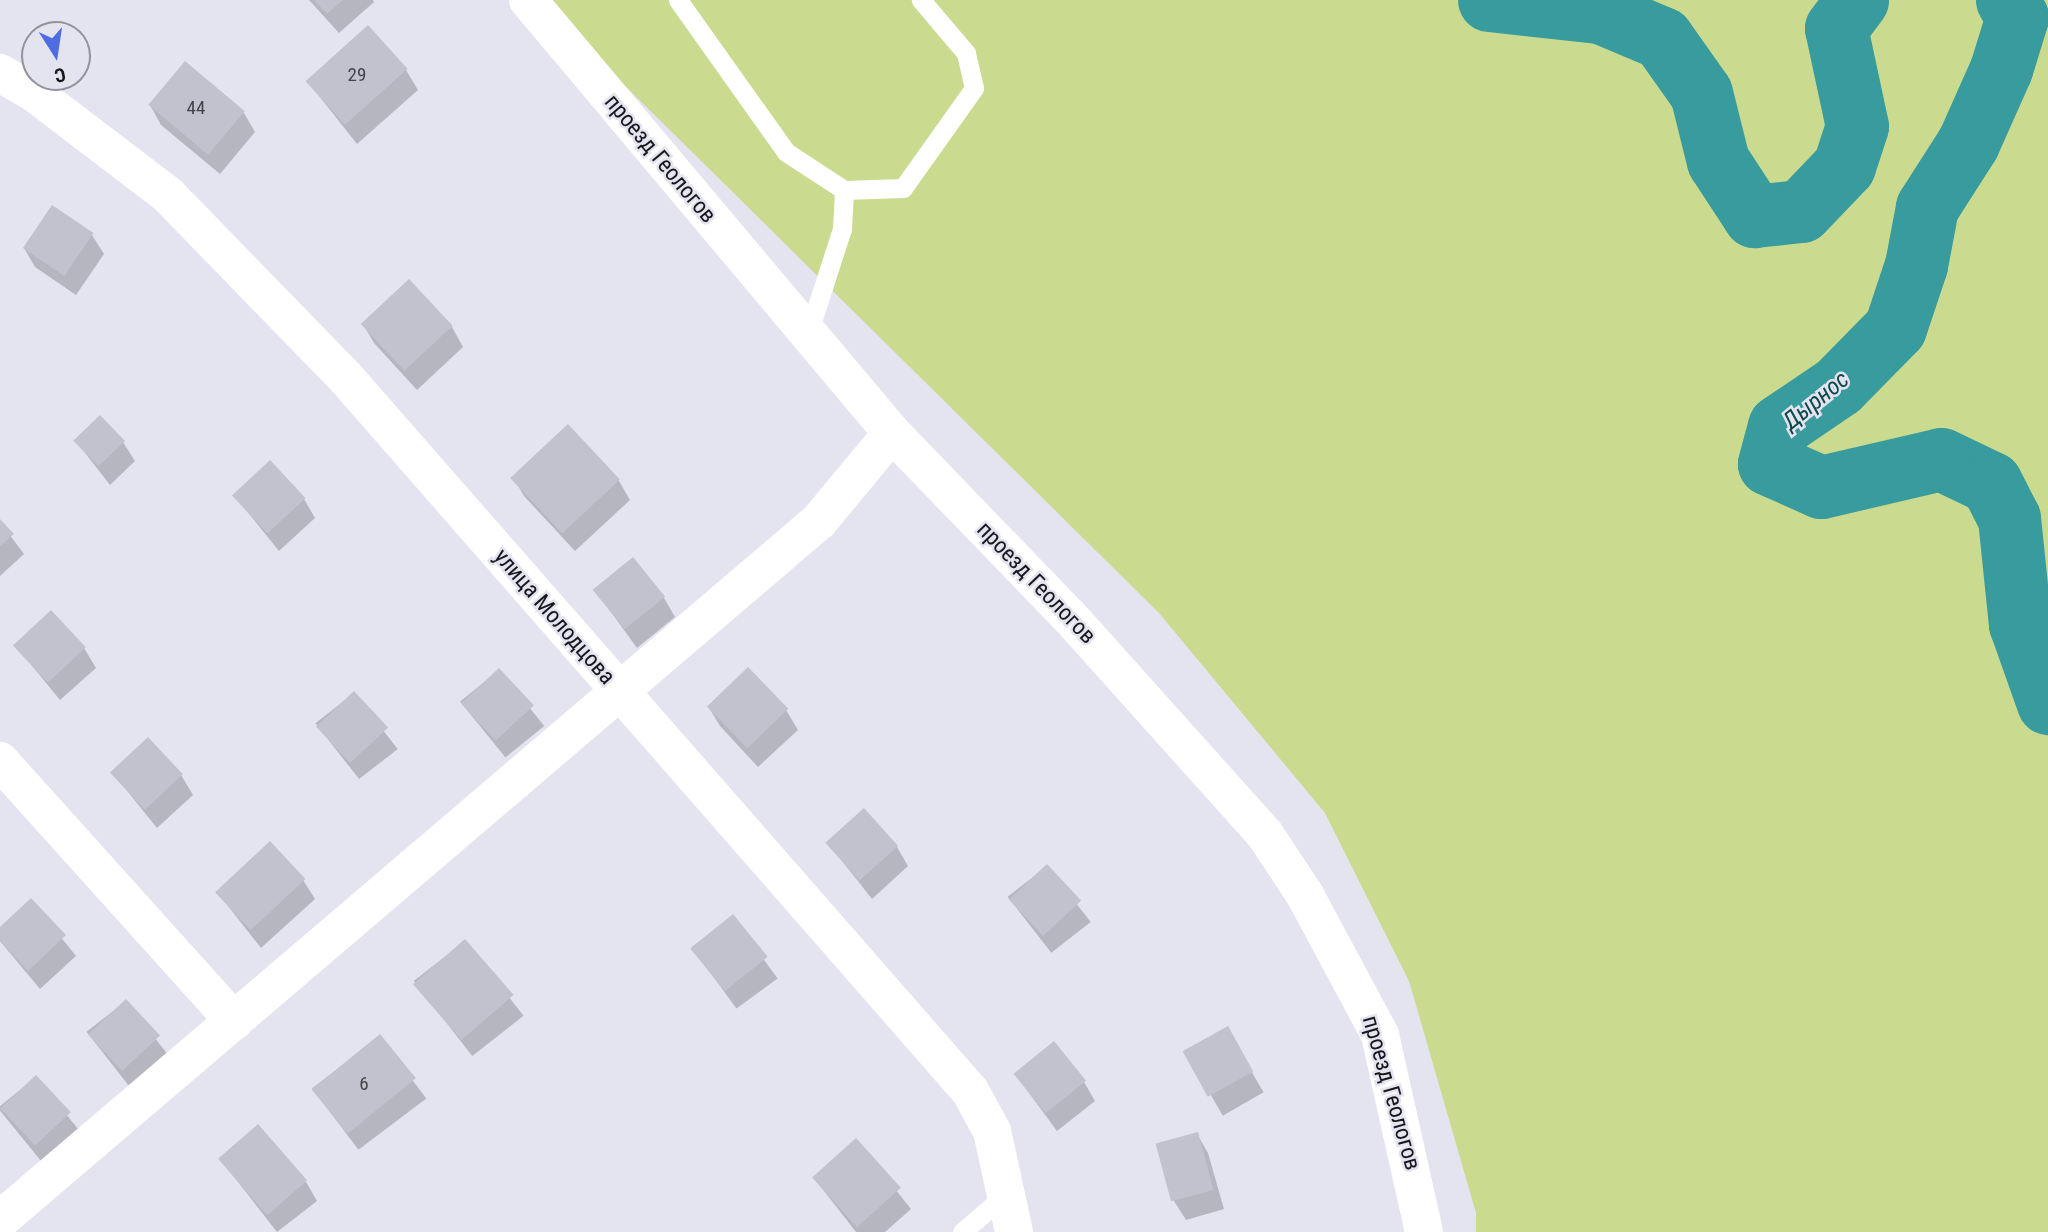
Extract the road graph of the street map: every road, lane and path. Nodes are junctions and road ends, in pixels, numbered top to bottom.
1 (528, 0) edge
2 (678, 0) edge
3 (921, 0) edge
4 (0, 73) edge
5 (844, 190) junction
6 (807, 334) junction
7 (892, 433) junction
8 (620, 692) junction
9 (0, 761) edge
10 (234, 1021) junction
11 (1006, 1194) junction
12 (0, 1220) edge
13 (962, 1232) edge
14 (1014, 1232) edge
15 (1424, 1232) edge

1 - 6 street, проезд Геологов
2 - 5 lane
3 - 5 lane
4 - 8 street, улица Молодцова
5 - 6 lane
6 - 7 street, проезд Геологов
7 - 8 street
7 - 15 street, проезд Геологов
8 - 10 street
8 - 11 street, улица Молодцова
9 - 10 street
10 - 12 street
11 - 13 lane
11 - 14 street, улица Молодцова

